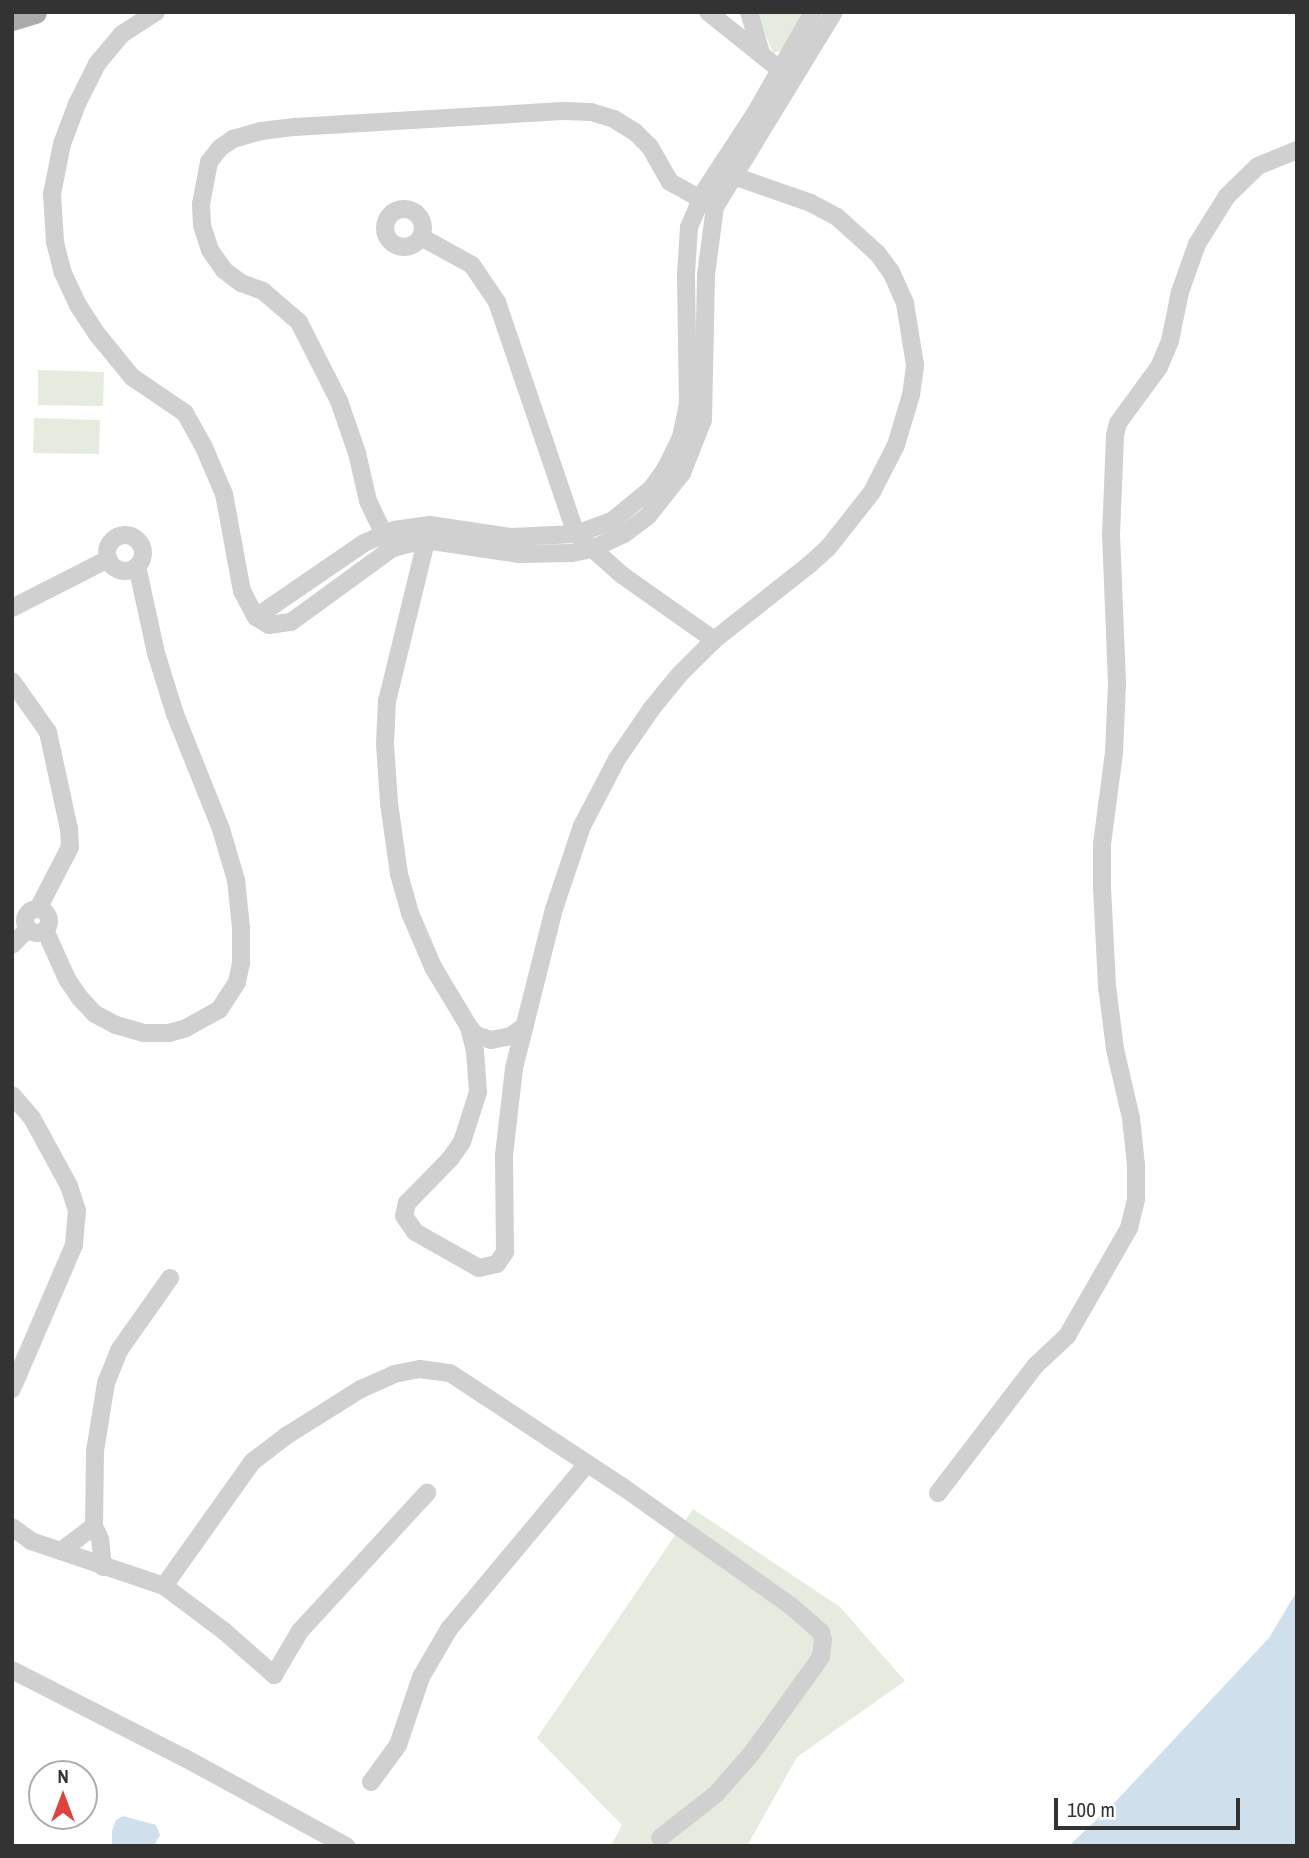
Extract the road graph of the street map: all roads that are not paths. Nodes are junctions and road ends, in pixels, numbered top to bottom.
1 (156, 12) edge
2 (708, 12) edge
3 (749, 12) edge
4 (813, 12) edge
5 (834, 12) edge
6 (729, 21) edge
7 (761, 52) junction
8 (787, 75) junction
9 (1297, 150) edge
10 (726, 174) junction
11 (708, 203) junction
12 (421, 237) dead end
13 (428, 532) junction
14 (576, 534) junction
15 (387, 541) junction
16 (592, 550) junction
17 (108, 559) junction
18 (137, 566) junction
19 (12, 608) edge
20 (714, 640) junction
21 (12, 681) edge
22 (37, 929) junction
23 (12, 945) edge
24 (525, 1026) junction
25 (469, 1027) junction
26 (12, 1095) edge
27 (170, 1278) dead end
28 (12, 1389) edge
29 (587, 1464) junction
30 (427, 1493) dead end
31 (938, 1493) dead end
32 (94, 1526) junction
33 (12, 1527) edge
34 (61, 1551) junction
35 (103, 1567) junction
36 (164, 1586) junction
37 (12, 1670) edge
38 (371, 1782) dead end
39 (660, 1838) dead end
40 (346, 1846) edge

1 - 15 street
2 - 6 street
3 - 7 street
4 - 8 street
5 - 8 street
6 - 7 street
7 - 8 street
8 - 10 street
9 - 31 street
10 - 11 street
10 - 20 street
11 - 14 street
11 - 15 street
11 - 16 street
12 - 14 street
13 - 14 street
13 - 15 street
13 - 16 street
13 - 25 street
14 - 16 street
16 - 20 street
17 - 18 street
17 - 18 street
17 - 19 street
18 - 22 street
20 - 24 street
21 - 22 street
22 - 23 street
24 - 25 street
24 - 25 street
26 - 28 street
27 - 32 street
29 - 36 street
29 - 38 street
29 - 39 street
30 - 36 street
32 - 34 street
32 - 35 street
33 - 34 street
34 - 35 street
35 - 36 street
37 - 40 street

